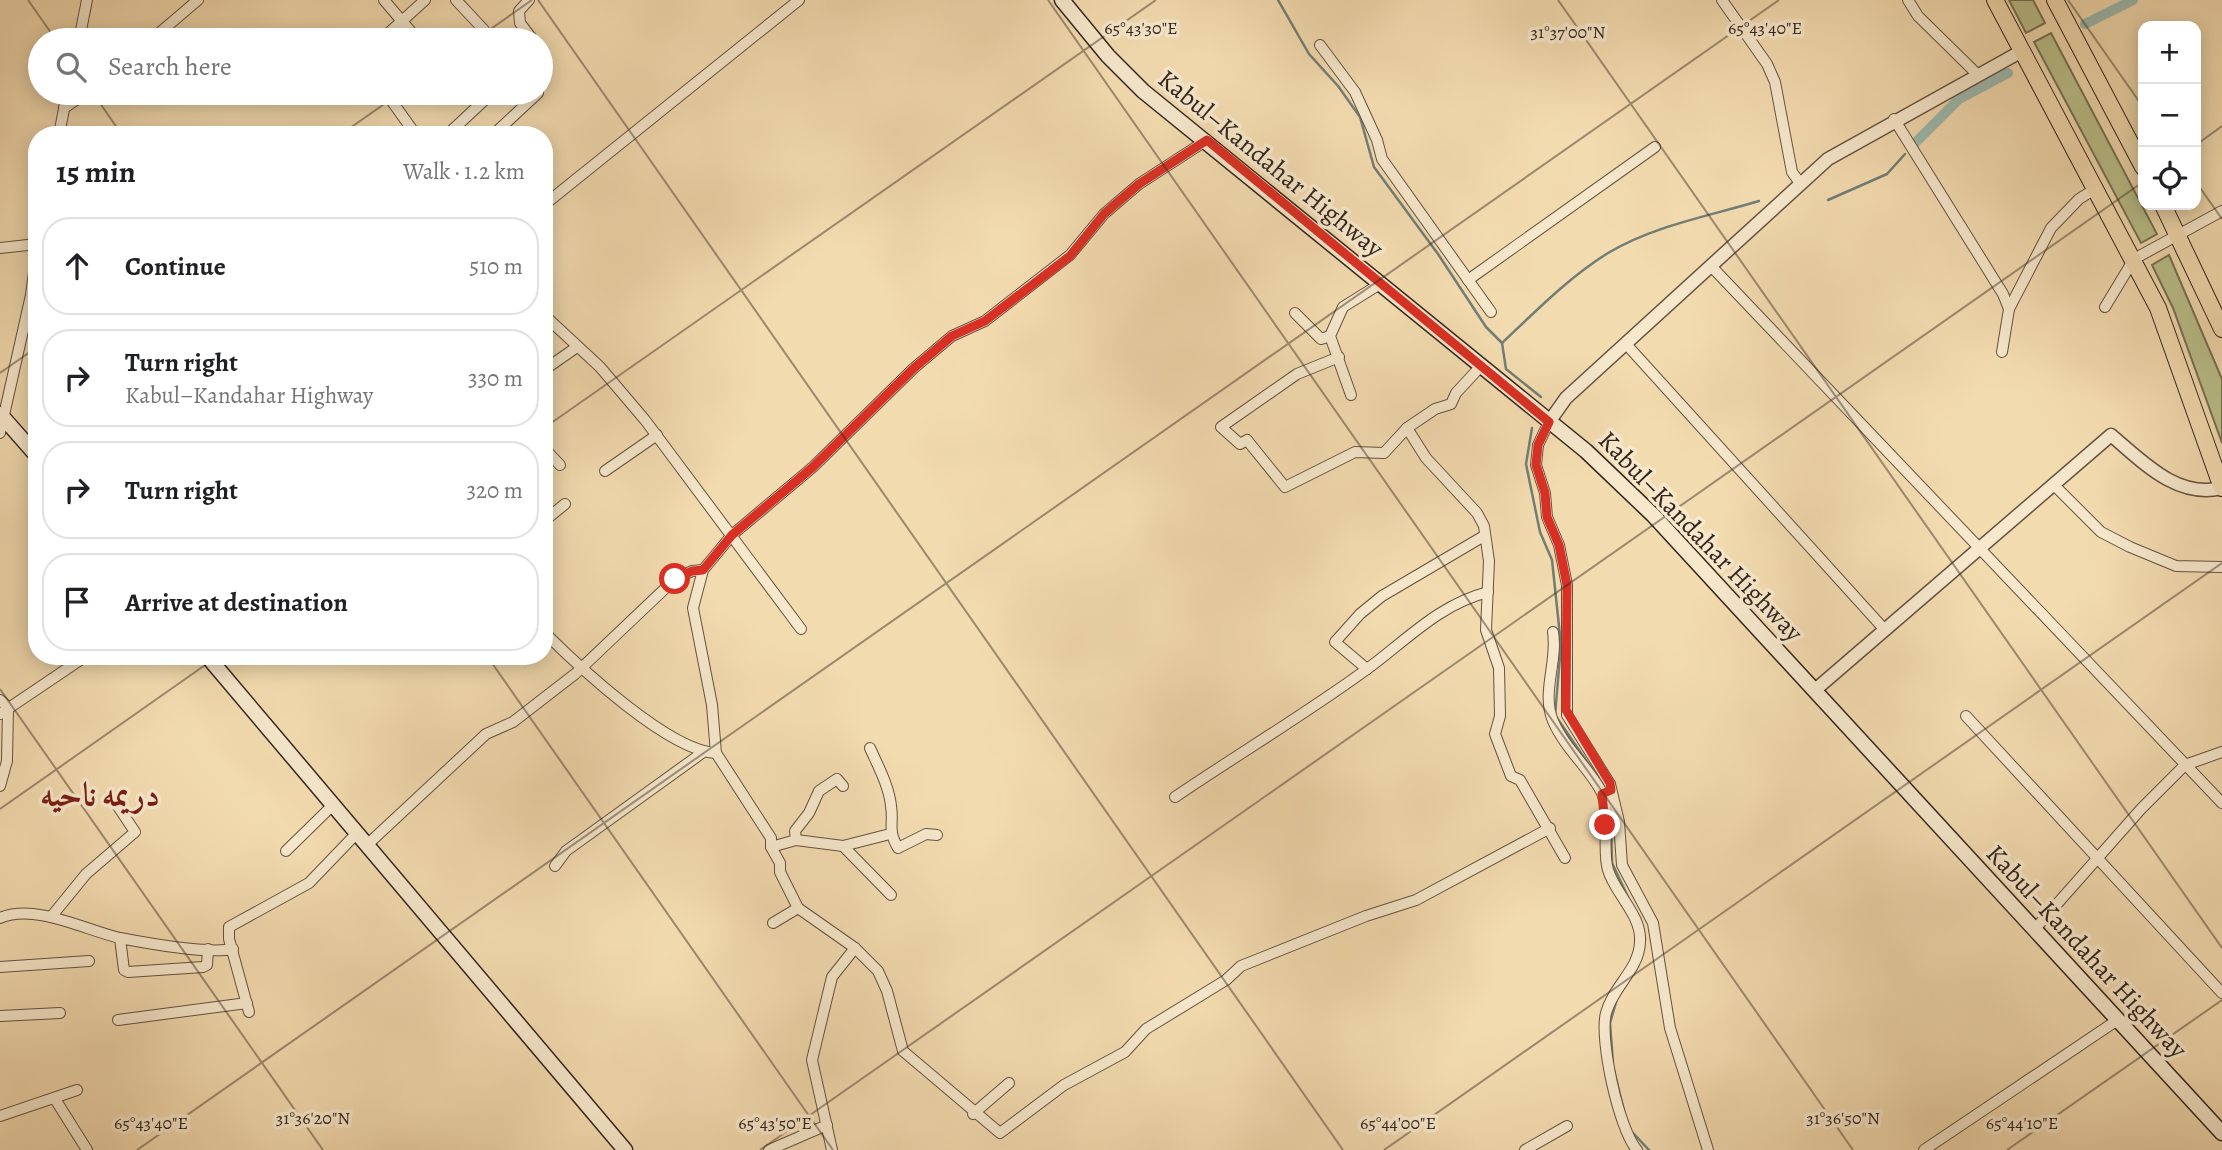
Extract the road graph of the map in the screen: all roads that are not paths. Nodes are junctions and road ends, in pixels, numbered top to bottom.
1 (95, 0) edge
2 (198, 0) edge
3 (384, 0) edge
4 (425, 0) edge
5 (456, 0) edge
6 (529, 0) edge
7 (799, 0) edge
8 (1062, 0) edge
9 (1722, 0) edge
10 (1908, 0) edge
11 (1995, 0) edge
12 (2055, 0) edge
13 (86, 4) edge
14 (401, 21) junction
15 (81, 28) edge
16 (165, 28) edge
17 (394, 28) edge
18 (407, 28) edge
19 (482, 28) edge
20 (524, 28) edge
21 (1320, 45) dead end
22 (2022, 51) junction
23 (1978, 74) junction
24 (65, 105) edge
25 (68, 105) edge
26 (395, 105) edge
27 (479, 105) edge
28 (525, 105) edge
29 (64, 108) junction
30 (1894, 119) junction
31 (61, 126) edge
32 (410, 126) edge
33 (457, 126) edge
34 (503, 126) edge
35 (1207, 140) junction
36 (1655, 147) dead end
37 (2138, 158) edge
38 (1800, 183) junction
39 (2095, 189) junction
40 (553, 198) edge
41 (2166, 210) edge
42 (2222, 211) edge
43 (2178, 232) junction
44 (28, 247) edge
45 (0, 248) edge
46 (2134, 259) junction
47 (1711, 266) junction
48 (1468, 280) junction
49 (1380, 284) junction
50 (28, 307) edge
51 (2105, 307) dead end
52 (2009, 309) junction
53 (1491, 312) dead end
54 (1295, 313) dead end
55 (553, 324) edge
56 (2222, 329) edge
57 (1330, 336) junction
58 (1626, 344) junction
59 (577, 347) junction
60 (2002, 352) dead end
61 (1339, 357) junction
62 (553, 364) edge
63 (1481, 366) junction
64 (1351, 395) dead end
65 (2, 415) edge
66 (1549, 422) junction
67 (1407, 428) junction
68 (0, 433) edge
69 (657, 435) junction
70 (28, 442) edge
71 (553, 457) edge
72 (560, 464) dead end
73 (605, 471) dead end
74 (2054, 485) junction
75 (2222, 488) edge
76 (565, 505) dead end
77 (553, 514) edge
78 (732, 535) junction
79 (1484, 536) junction
80 (1980, 548) junction
81 (2222, 567) edge
82 (703, 570) junction
83 (1488, 592) junction
84 (801, 629) dead end
85 (1885, 630) junction
86 (1553, 632) dead end
87 (553, 640) edge
88 (71, 665) edge
89 (215, 665) edge
90 (581, 665) junction
91 (1367, 669) junction
92 (1815, 690) junction
93 (3, 707) edge
94 (1566, 710) junction
95 (1966, 716) dead end
96 (1552, 718) junction
97 (870, 748) dead end
98 (2222, 752) edge
99 (702, 753) junction
100 (716, 754) junction
101 (2185, 765) junction
102 (0, 786) edge
103 (843, 786) dead end
104 (1607, 792) junction
105 (1175, 797) dead end
106 (113, 799) dead end
107 (2222, 803) edge
108 (334, 804) junction
109 (1549, 828) junction
110 (357, 833) junction
111 (890, 834) junction
112 (937, 835) dead end
113 (796, 841) junction
114 (368, 844) junction
115 (843, 846) junction
116 (771, 847) junction
117 (286, 851) dead end
118 (1565, 858) dead end
119 (2097, 859) junction
120 (555, 866) dead end
121 (891, 895) dead end
122 (798, 908) junction
123 (51, 917) junction
124 (0, 918) edge
125 (772, 923) dead end
126 (2034, 930) junction
127 (120, 938) junction
128 (855, 948) junction
129 (208, 949) junction
130 (233, 949) junction
131 (89, 961) dead end
132 (0, 967) edge
133 (2222, 993) edge
134 (60, 1013) dead end
135 (0, 1016) edge
136 (2119, 1019) junction
137 (118, 1020) dead end
138 (1009, 1083) dead end
139 (77, 1090) dead end
140 (55, 1099) junction
141 (973, 1114) junction
142 (0, 1116) edge
143 (827, 1125) junction
144 (1567, 1126) dead end
145 (2222, 1133) edge
146 (87, 1150) edge
147 (625, 1150) edge
148 (769, 1150) edge
149 (832, 1150) edge
150 (1524, 1150) edge
151 (1637, 1150) edge
152 (1708, 1150) edge
153 (1924, 1150) edge

1 - 13 street
2 - 16 street
3 - 14 street
4 - 14 street
5 - 19 street
6 - 20 street
7 - 40 street
8 - 35 main road, Kabul–Kandahar Highway
9 - 38 street
10 - 23 street
11 - 22 highway
12 - 37 highway
13 - 15 street
14 - 17 street
14 - 18 street
21 - 48 street
22 - 23 street
22 - 39 highway
23 - 30 street
24 - 29 street
25 - 29 street
26 - 32 street
27 - 33 street
28 - 34 street
29 - 31 street
30 - 38 street
30 - 52 street
35 - 49 main road, Kabul–Kandahar Highway
35 - 78 street
36 - 48 street
38 - 47 street
39 - 46 highway
39 - 52 street
41 - 43 highway
42 - 43 street
43 - 46 street
43 - 56 highway
44 - 45 street
46 - 51 street
46 - 75 highway
47 - 58 street
47 - 80 street
48 - 53 street
49 - 57 street
49 - 63 main road, Kabul–Kandahar Highway
50 - 65 street
52 - 60 street
54 - 57 street
55 - 59 street
57 - 61 street
58 - 66 street
58 - 85 street
59 - 62 street
59 - 69 street
61 - 64 street
61 - 67 street
63 - 66 main road, Kabul–Kandahar Highway
63 - 67 street
65 - 68 street
65 - 70 main road
66 - 92 main road, Kabul–Kandahar Highway
66 - 94 street
67 - 79 street
69 - 73 street
69 - 78 street
71 - 72 street
74 - 75 street
74 - 80 street
74 - 81 street
76 - 77 street
78 - 82 street
78 - 84 street
79 - 83 street
79 - 91 street
80 - 85 street
80 - 101 street
82 - 90 street
82 - 100 street
83 - 91 street
83 - 109 street
85 - 92 street
86 - 96 street
87 - 90 street
88 - 93 street
89 - 108 main road
90 - 99 street
90 - 114 street
91 - 105 street
92 - 126 main road, Kabul–Kandahar Highway
93 - 102 street
94 - 96 street
94 - 104 street
95 - 119 street
96 - 104 street
97 - 111 street
98 - 101 street
99 - 100 street
99 - 120 street
100 - 116 street
101 - 107 street
101 - 119 street
103 - 113 street
104 - 151 street
104 - 152 street
106 - 123 street
108 - 110 main road
108 - 117 street
109 - 118 street
109 - 141 street
110 - 114 main road
110 - 130 street
111 - 112 street
111 - 115 street
113 - 115 street
113 - 116 street
114 - 147 main road
115 - 121 street
116 - 122 street
119 - 126 street
119 - 133 street
122 - 125 street
122 - 128 street
123 - 124 street
123 - 127 street
126 - 136 main road, Kabul–Kandahar Highway
127 - 129 street
127 - 129 street
128 - 141 street
128 - 143 street
129 - 130 street
130 - 137 street
131 - 132 street
134 - 135 street
136 - 145 main road, Kabul–Kandahar Highway
136 - 153 street
138 - 141 street
139 - 140 street
140 - 142 street
140 - 146 street
143 - 148 street
143 - 149 street
144 - 150 street

